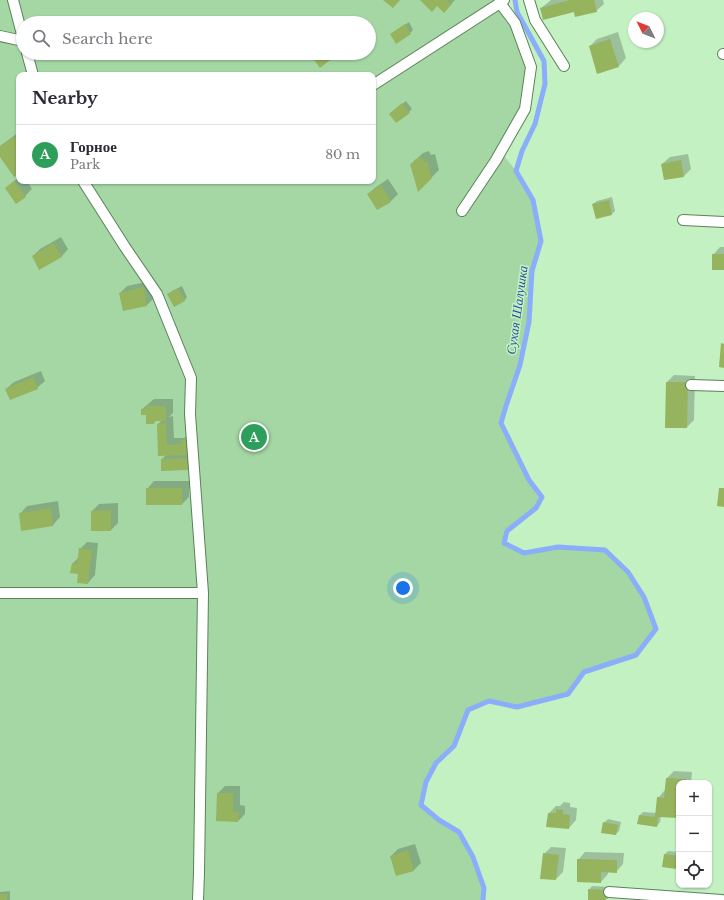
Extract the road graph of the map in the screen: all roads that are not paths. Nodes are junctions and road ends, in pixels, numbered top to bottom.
1 (13, 0) edge
2 (529, 0) edge
3 (502, 1) edge
4 (17, 16) edge
5 (0, 36) edge
6 (16, 39) edge
7 (29, 60) edge
8 (564, 66) dead end
9 (32, 72) edge
10 (376, 83) edge
11 (85, 184) edge
12 (462, 211) dead end
13 (683, 220) dead end
14 (724, 222) edge
15 (691, 385) dead end
16 (724, 386) edge
17 (0, 592) edge
18 (203, 593) junction
19 (609, 892) dead end
20 (198, 900) edge
21 (722, 900) edge

1 - 4 lane
2 - 8 lane
3 - 10 lane
3 - 12 lane
5 - 6 lane
7 - 9 lane
11 - 18 lane
13 - 14 lane
15 - 16 lane
17 - 18 lane
18 - 20 lane
19 - 21 lane

